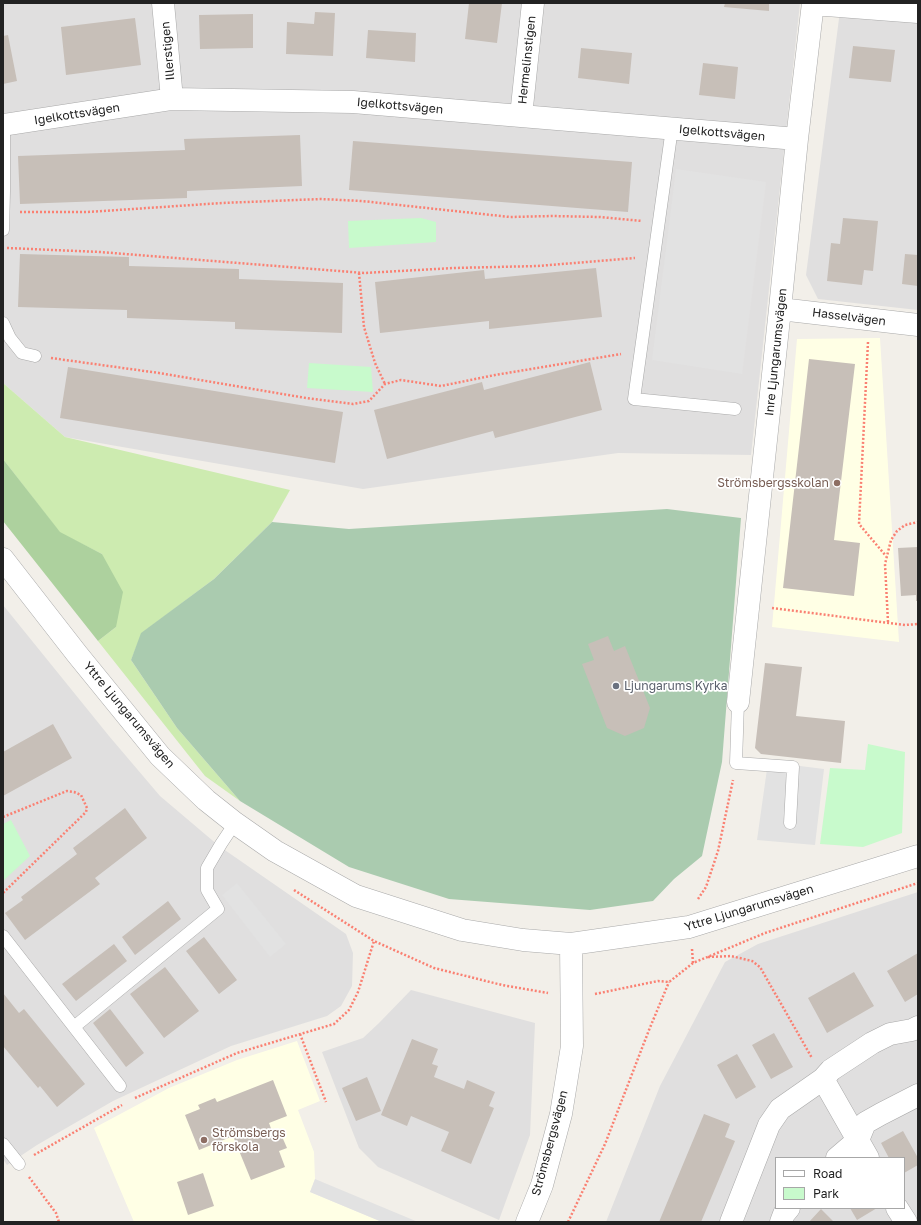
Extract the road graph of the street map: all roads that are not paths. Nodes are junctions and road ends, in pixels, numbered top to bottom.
1 (164, 3) edge
2 (532, 3) edge
3 (813, 3) edge
4 (918, 12) edge
5 (172, 99) junction
6 (521, 116) junction
7 (4, 125) edge
8 (672, 128) junction
9 (797, 139) junction
10 (4, 212) edge
11 (3, 230) edge
12 (780, 309) junction
13 (3, 323) edge
14 (918, 325) edge
15 (35, 356) road end
16 (735, 409) dead end
17 (3, 559) edge
18 (738, 702) joint
19 (235, 823) junction
20 (790, 823) dead end
21 (918, 856) edge
22 (3, 936) edge
23 (571, 944) junction
24 (74, 1027) junction
25 (918, 1027) edge
26 (823, 1079) junction
27 (120, 1086) dead end
28 (918, 1095) edge
29 (3, 1144) edge
30 (863, 1149) edge
31 (840, 1157) edge
32 (19, 1164) road end
33 (788, 1209) edge
34 (898, 1209) edge
35 (527, 1222) edge
36 (731, 1222) edge
37 (781, 1222) edge
38 (906, 1222) edge

1 - 5 street, Illerstigen
2 - 6 street, Hermelinstigen
3 - 4 street
3 - 9 street, Inre Ljungarumsvägen
5 - 6 street, Igelkottsvägen
5 - 7 street, Igelkottsvägen
6 - 8 street, Igelkottsvägen
7 - 10 lane
8 - 9 street, Igelkottsvägen
8 - 16 lane
9 - 12 street, Inre Ljungarumsvägen
10 - 11 lane
12 - 14 street, Hasselvägen
12 - 18 street, Inre Ljungarumsvägen
13 - 15 lane
17 - 19 street, Yttre Ljungarumsvägen
18 - 20 lane
19 - 23 street, Yttre Ljungarumsvägen
19 - 24 lane
21 - 23 street, Yttre Ljungarumsvägen
22 - 24 lane
23 - 35 street, Strömsbergsvägen
24 - 27 lane
25 - 26 street
26 - 30 street
26 - 36 street
28 - 30 street
29 - 32 lane
30 - 31 street
33 - 37 street
34 - 38 street

